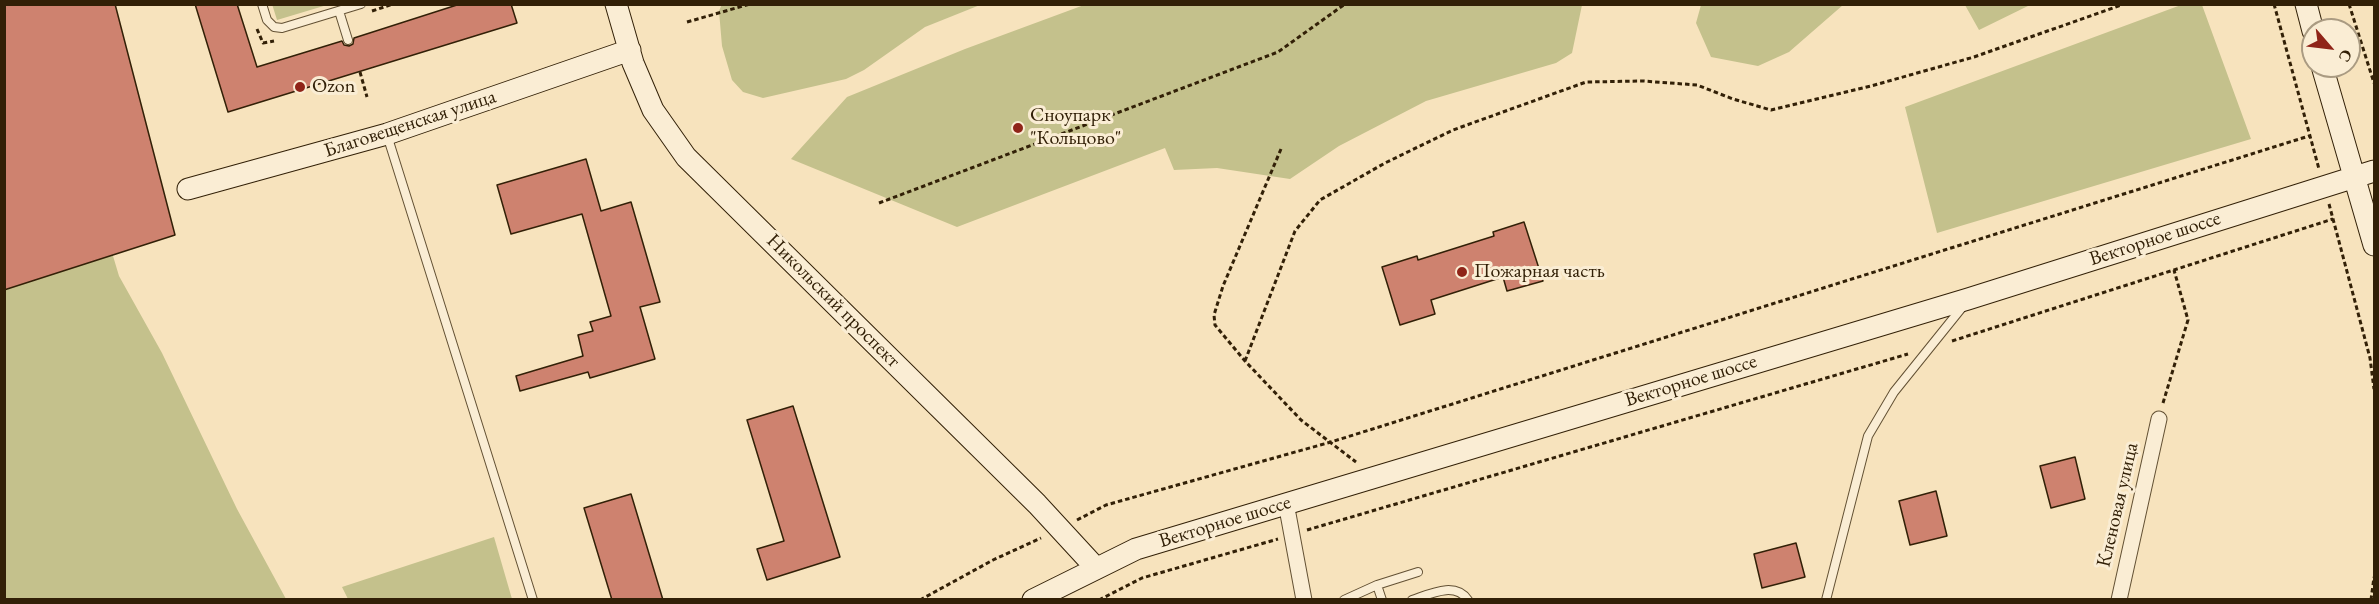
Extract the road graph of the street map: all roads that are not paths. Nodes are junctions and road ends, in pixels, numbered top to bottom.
1 (262, 4) edge
2 (361, 4) edge
3 (616, 4) edge
4 (339, 11) junction
5 (348, 40) dead end
6 (630, 50) junction
7 (2327, 78) edge
8 (387, 134) junction
9 (2364, 173) edge
10 (188, 189) dead end
11 (2374, 245) edge
12 (1968, 299) junction
13 (2159, 419) road end
14 (1286, 503) junction
15 (1096, 568) junction
16 (1418, 572) dead end
17 (1377, 585) junction
18 (533, 600) edge
19 (1033, 600) edge
20 (1304, 600) edge
21 (1344, 600) edge
22 (1382, 600) edge
23 (1412, 600) edge
24 (1468, 600) edge
25 (1826, 600) edge
26 (2119, 600) edge

1 - 4 lane
2 - 4 lane
3 - 6 main road, Никольский проспект
4 - 5 lane
6 - 8 main road, Благовещенская улица
6 - 15 main road, Никольский проспект
7 - 9 main road
8 - 10 main road, Благовещенская улица
8 - 18 lane
9 - 11 main road
9 - 12 main road, Векторное шоссе
12 - 14 main road, Векторное шоссе
12 - 25 lane
13 - 26 street, Кленовая улица
14 - 15 main road, Векторное шоссе
14 - 20 street
15 - 19 main road, Векторное шоссе
16 - 17 lane
17 - 21 lane
17 - 22 lane
23 - 24 lane

